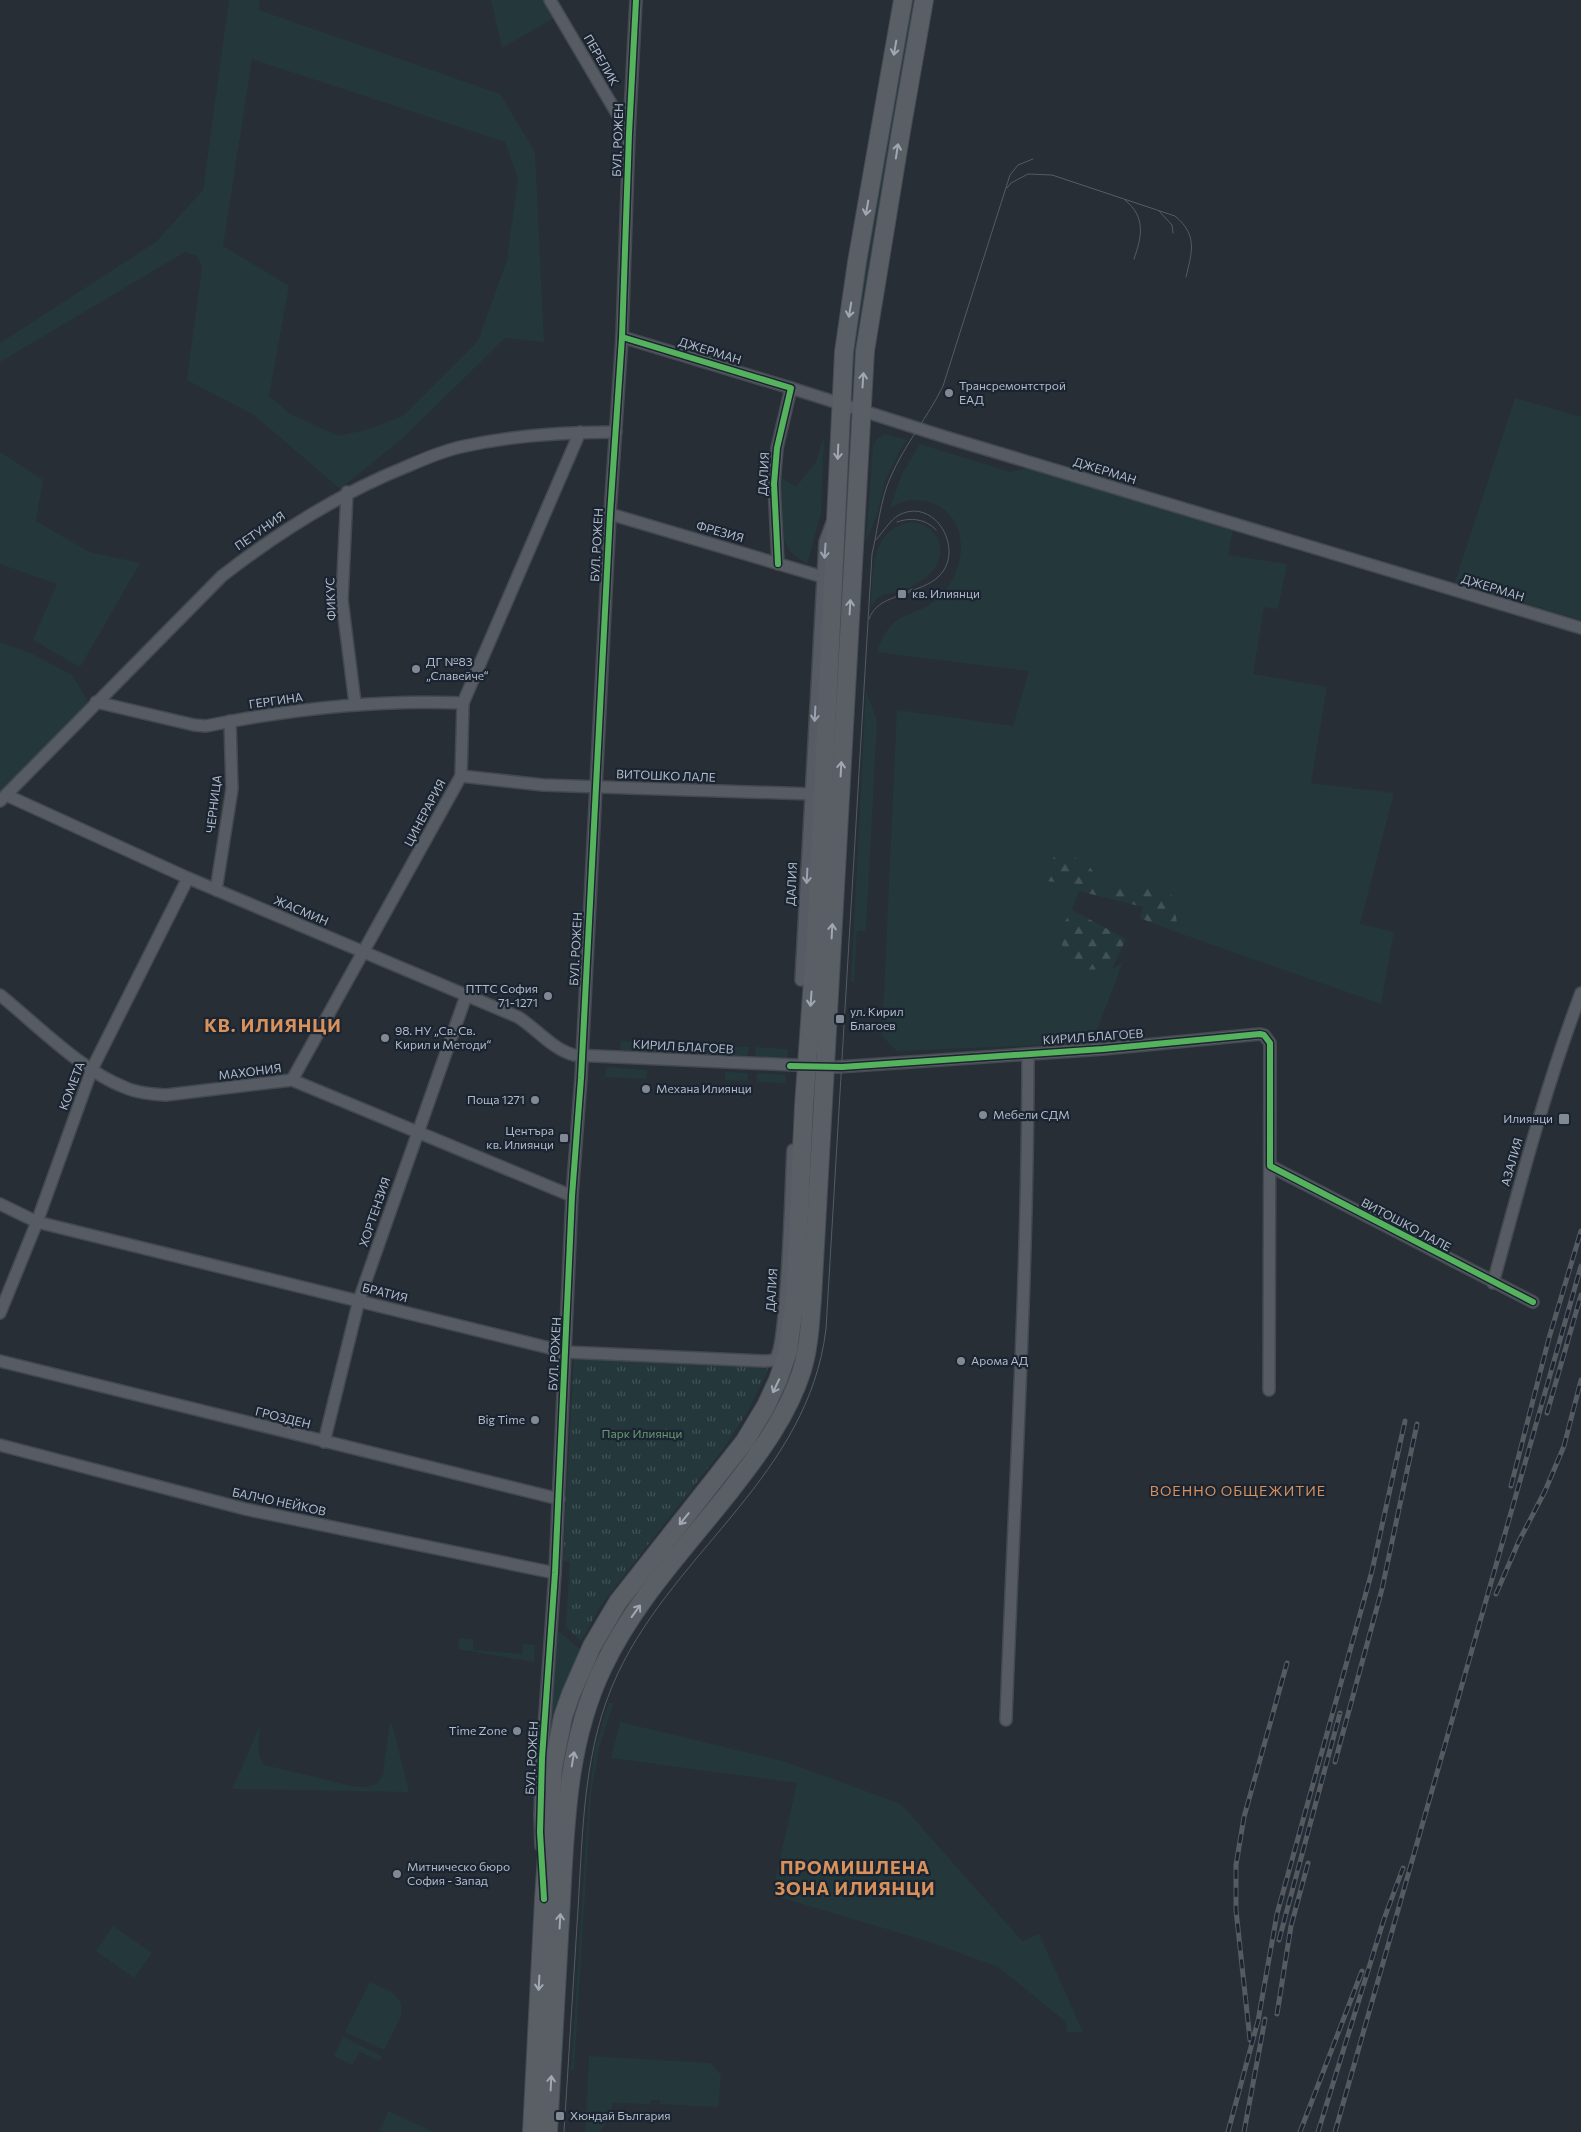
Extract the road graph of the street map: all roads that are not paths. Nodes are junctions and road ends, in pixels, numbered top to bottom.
1 (550, 0) edge
2 (636, 0) edge
3 (903, 0) edge
4 (924, 0) edge
5 (628, 134) junction
6 (622, 337) junction
7 (791, 388) junction
8 (841, 404) junction
9 (861, 410) junction
10 (580, 432) junction
11 (616, 432) junction
12 (347, 492) junction
13 (837, 504) junction
14 (610, 514) junction
15 (778, 564) junction
16 (823, 577) junction
17 (1581, 628) edge
18 (96, 702) junction
19 (355, 703) junction
20 (463, 703) junction
21 (230, 721) junction
22 (461, 776) junction
23 (596, 787) junction
24 (811, 794) junction
25 (3, 798) edge
26 (188, 878) junction
27 (216, 890) junction
28 (809, 937) junction
29 (364, 952) junction
30 (801, 980) dead end
31 (1581, 993) edge
32 (0, 995) edge
33 (466, 996) junction
34 (1028, 1054) junction
35 (582, 1056) junction
36 (816, 1067) junction
37 (92, 1069) junction
38 (292, 1080) junction
39 (418, 1133) junction
40 (793, 1150) dead end
41 (1270, 1166) junction
42 (796, 1189) junction
43 (572, 1196) junction
44 (0, 1204) edge
45 (37, 1222) junction
46 (1493, 1283) junction
47 (359, 1300) junction
48 (1533, 1302) dead end
49 (0, 1313) edge
50 (566, 1352) junction
51 (772, 1360) joint
52 (0, 1361) edge
53 (1269, 1390) dead end
54 (324, 1442) junction
55 (0, 1445) edge
56 (559, 1499) junction
57 (555, 1573) junction
58 (1006, 1720) dead end
59 (544, 1899) junction
60 (532, 2132) edge
61 (548, 2132) edge

1 - 5 street, ПЕРЕЛИК
2 - 5 street, БУЛ. РОЖЕН
3 -> 8 main road, БУЛ. РОЖЕН
9 -> 4 main road, БУЛ. РОЖЕН
5 - 6 street, БУЛ. РОЖЕН
6 - 7 street, ДЖЕРМАН
6 - 11 street, БУЛ. РОЖЕН
7 - 8 street, ДЖЕРМАН
7 - 15 street, ДАЛИЯ
8 - 9 street, ДЖЕРМАН
8 -> 13 main road, БУЛ. РОЖЕН
9 - 17 street, ДЖЕРМАН
36 -> 9 main road, БУЛ. РОЖЕН
10 - 11 street, ПЕТУНИЯ
10 - 12 street, ПЕТУНИЯ
10 - 20 street, ЦИНЕРАРИЯ
11 - 14 street, БУЛ. РОЖЕН
12 - 18 street, ПЕТУНИЯ
12 - 19 street, ФИКУС
13 -> 16 street, ДАЛИЯ
13 - 28 main road, БУЛ. РОЖЕН
14 - 15 street, ФРЕЗИЯ
14 - 23 street, БУЛ. РОЖЕН
15 - 16 street, ФРЕЗИЯ
16 -> 24 street, ДАЛИЯ
18 - 21 street, ГЕРГИНА
18 - 25 street, ПЕТУНИЯ
19 - 20 street, ГЕРГИНА
19 - 21 street, ГЕРГИНА
20 - 22 street, ЦИНЕРАРИЯ
21 - 27 street, ЧЕРНИЦА
22 - 23 street, ВИТОШКО ЛАЛЕ
22 - 29 street, ЦИНЕРАРИЯ
23 - 24 street, ВИТОШКО ЛАЛЕ
23 - 35 street, БУЛ. РОЖЕН
24 -> 28 street, ДАЛИЯ
25 - 26 street, ЖАСМИН
26 - 27 street, ЖАСМИН
26 - 37 street, КОМЕТА
27 - 29 street, ЖАСМИН
28 - 30 street, ДАЛИЯ
28 -> 36 main road, БУЛ. РОЖЕН
29 - 33 street, ЖАСМИН
29 - 38 street, ЦИНЕРАРИЯ
31 - 46 street, АЗАЛИЯ
32 - 37 street, МАХОНИЯ
33 - 35 street, ЖАСМИН
33 - 39 street, ХОРТЕНЗИЯ
34 - 36 street, КИРИЛ БЛАГОЕВ
34 - 41 street, КИРИЛ БЛАГОЕВ
34 - 58 street
35 - 36 street, КИРИЛ БЛАГОЕВ
35 - 43 street, БУЛ. РОЖЕН
36 - 42 main road, БУЛ. РОЖЕН
61 -> 36 main road, БУЛ. РОЖЕН
37 - 38 street, МАХОНИЯ
37 - 45 street, КОМЕТА
38 - 39 street, МАХОНИЯ
39 - 43 street, МАХОНИЯ
39 - 47 street, ХОРТЕНЗИЯ
40 - 42 street, ДАЛИЯ
41 - 46 street, ВИТОШКО ЛАЛЕ
41 - 53 street, КИРИЛ БЛАГОЕВ
42 - 51 street, ДАЛИЯ
42 -> 59 main road, БУЛ. РОЖЕН
43 - 50 street, БУЛ. РОЖЕН
44 - 45 street, БРАТИЯ
45 - 47 street, БРАТИЯ
45 - 49 street, КОМЕТА
46 - 48 street, ВИТОШКО ЛАЛЕ
47 - 50 street, БРАТИЯ
47 - 54 street, ХОРТЕНЗИЯ
50 - 51 street, БРАТИЯ
50 - 56 street, БУЛ. РОЖЕН
52 - 54 street, ГРОЗДЕН
54 - 56 street, ГРОЗДЕН
55 - 57 street, БАЛЧО НЕЙКОВ
56 - 57 street, БУЛ. РОЖЕН
57 - 59 street, БУЛ. РОЖЕН
59 -> 60 main road, БУЛ. РОЖЕН

